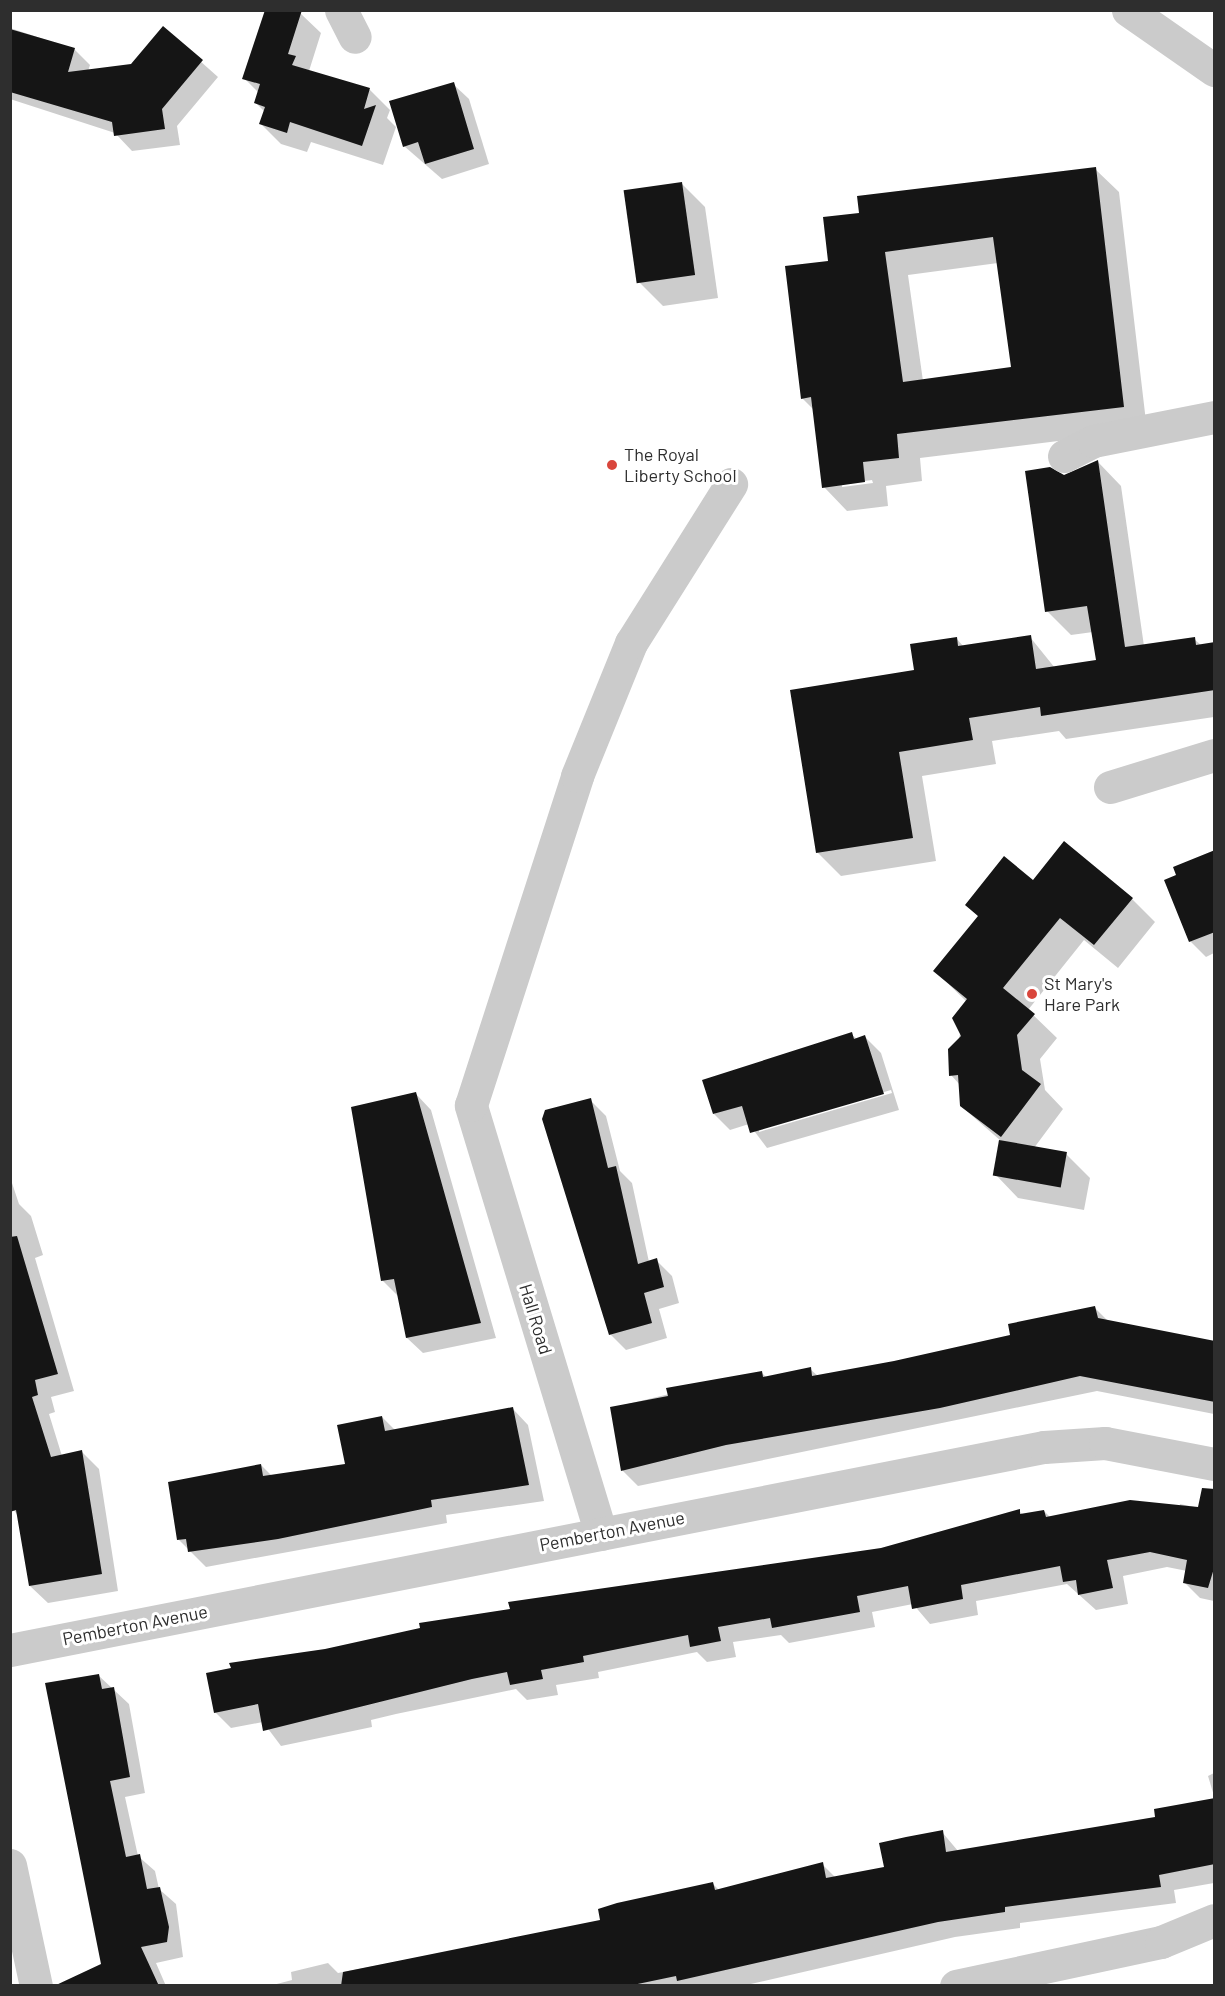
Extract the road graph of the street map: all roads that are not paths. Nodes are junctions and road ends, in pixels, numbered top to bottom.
1 (1128, 10) edge
2 (1215, 70) edge
3 (1215, 417) edge
4 (1064, 456) dead end
5 (731, 484) dead end
6 (1215, 755) edge
7 (1110, 787) dead end
8 (1215, 1464) edge
9 (601, 1534) junction
10 (10, 1650) edge
11 (10, 1865) edge
12 (15, 1909) edge
13 (1215, 1920) edge
14 (36, 1986) edge
15 (956, 1986) edge

1 - 2 street
3 - 4 street
5 - 9 street, Hall Road
6 - 7 street
8 - 9 street, Pemberton Avenue
9 - 10 street, Pemberton Avenue
11 - 12 street
12 - 14 street
13 - 15 street

